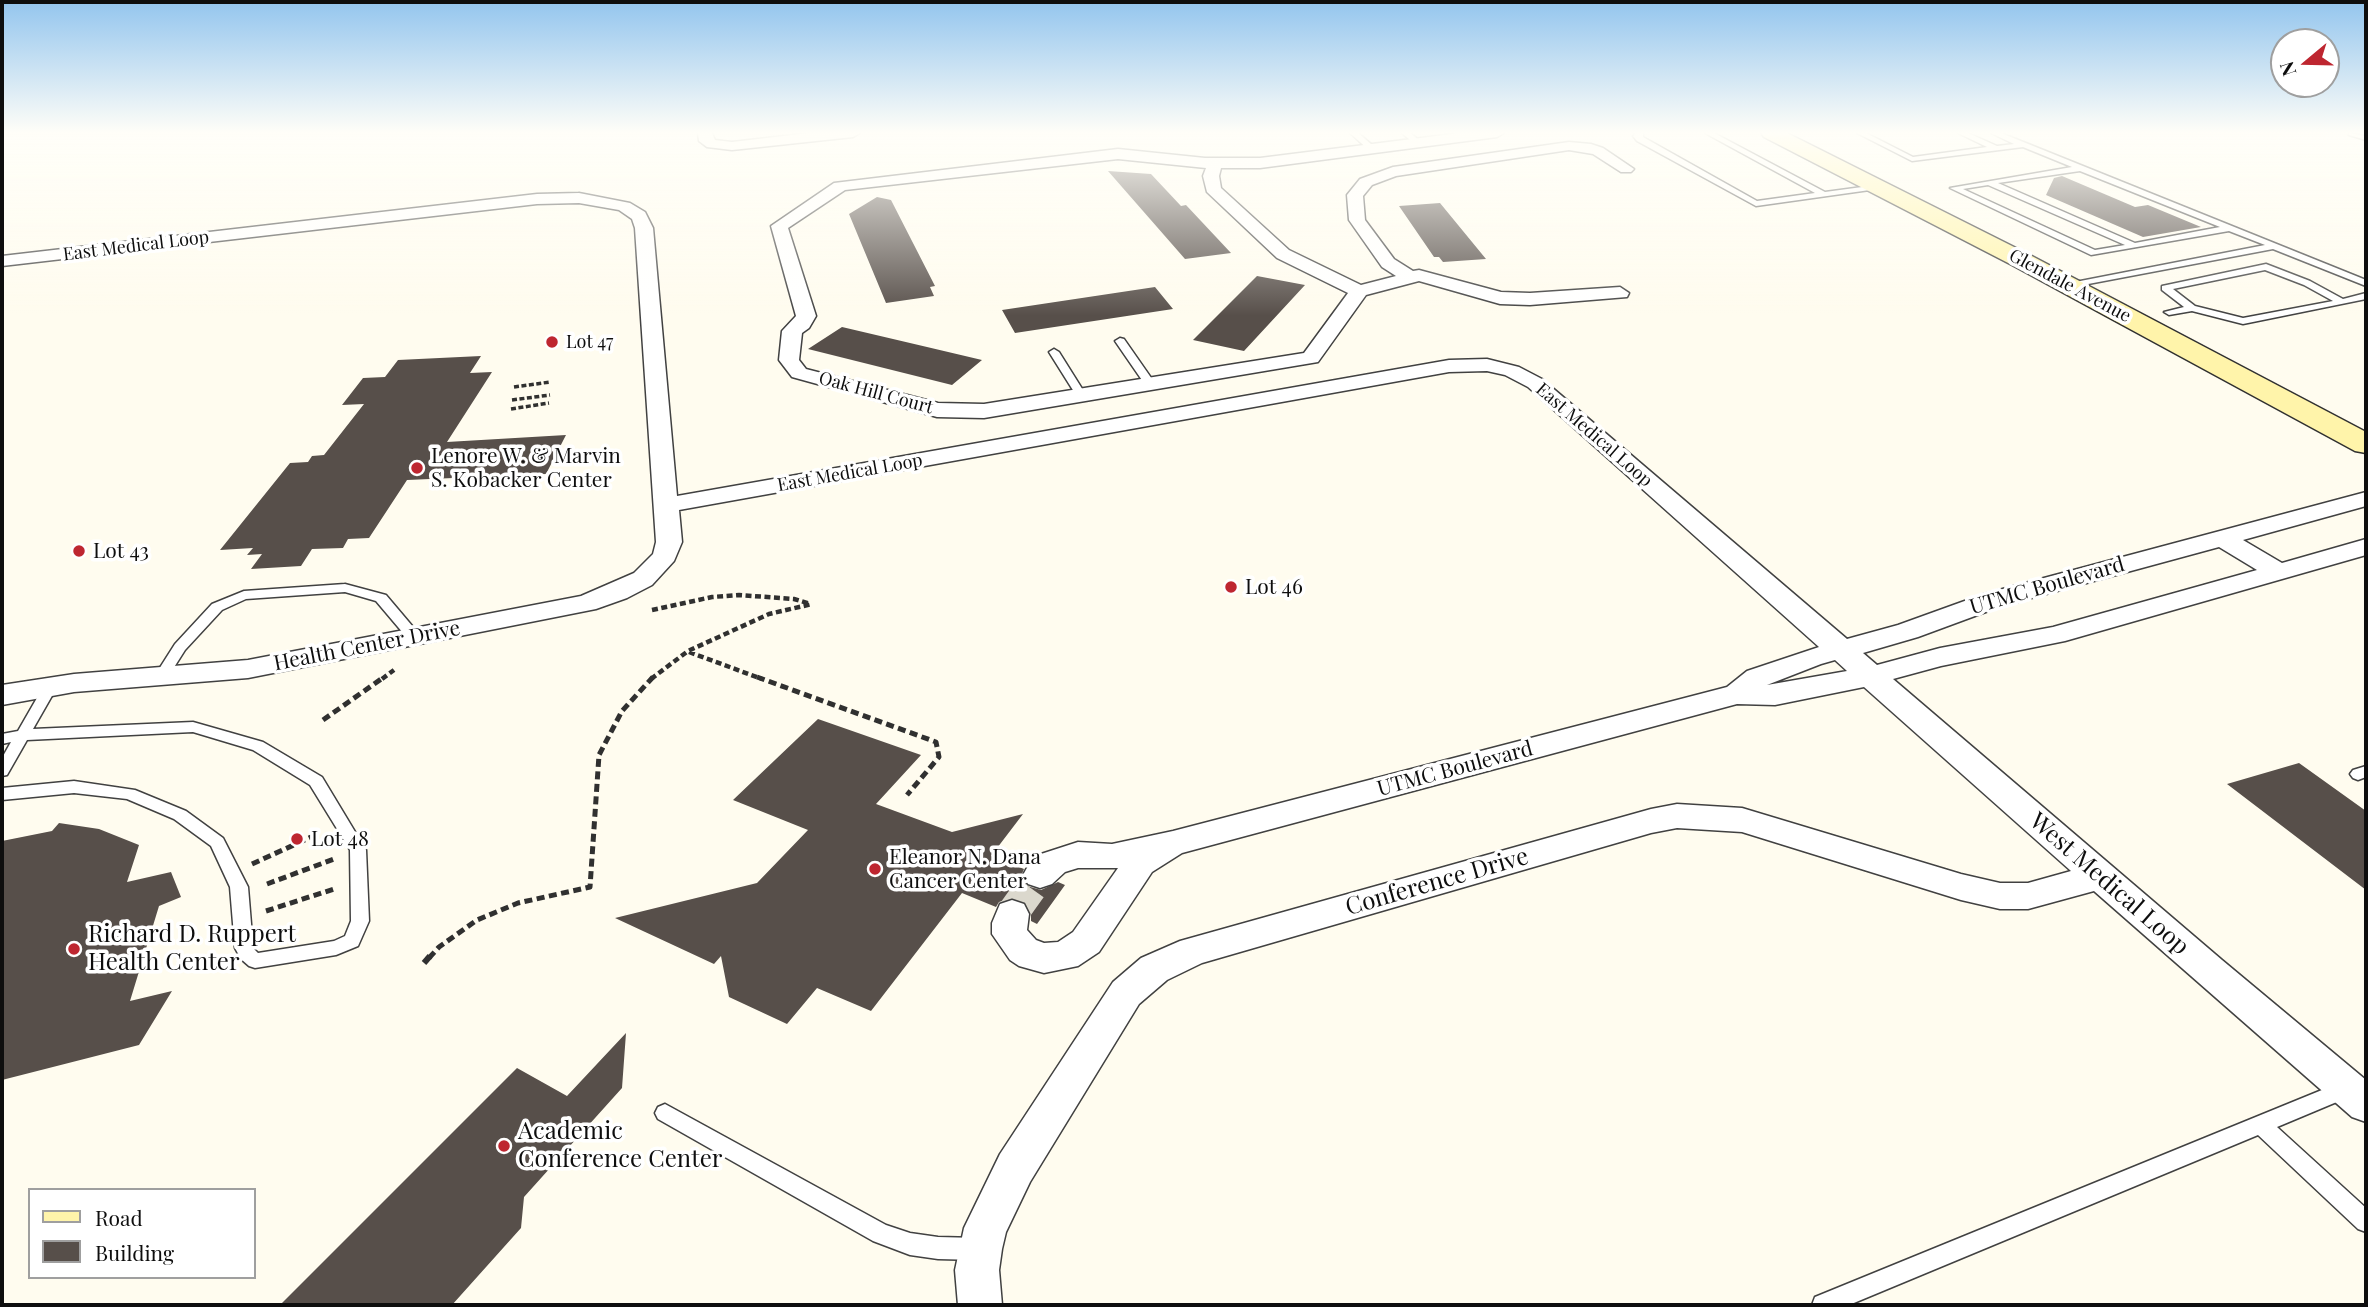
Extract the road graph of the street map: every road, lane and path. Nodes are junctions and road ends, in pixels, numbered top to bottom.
1 (827, 194) edge
2 (1218, 194) edge
3 (1357, 194) edge
4 (1738, 194) edge
5 (1823, 194) edge
6 (1891, 194) edge
7 (1967, 194) edge
8 (2016, 194) edge
9 (2146, 194) edge
10 (2230, 228) junction
11 (2134, 246) junction
12 (2275, 246) junction
13 (5, 265) edge
14 (1409, 276) junction
15 (2366, 283) edge
16 (2070, 286) junction
17 (1359, 291) junction
18 (1620, 293) dead end
19 (2366, 296) edge
20 (2342, 302) junction
21 (2192, 308) junction
22 (2169, 312) dead end
23 (1120, 341) dead end
24 (1054, 352) dead end
25 (550, 382) dead end
26 (1150, 384) junction
27 (514, 387) dead end
28 (550, 395) dead end
29 (1081, 395) junction
30 (512, 400) dead end
31 (549, 403) dead end
32 (511, 409) dead end
33 (2366, 443) edge
34 (2366, 499) edge
35 (667, 505) junction
36 (2222, 538) junction
37 (2366, 547) edge
38 (2279, 572) junction
39 (652, 610) dead end
40 (414, 636) junction
41 (688, 652) junction
42 (1855, 663) junction
43 (394, 670) dead end
44 (161, 677) junction
45 (50, 687) junction
46 (1737, 694) junction
47 (2, 695) edge
48 (323, 720) dead end
49 (22, 735) junction
50 (2, 739) edge
51 (2, 771) edge
52 (2, 794) edge
53 (907, 795) dead end
54 (326, 830) dead end
55 (1173, 843) junction
56 (335, 858) dead end
57 (260, 860) dead end
58 (1041, 875) tunnel mouth
59 (2100, 876) junction
60 (267, 884) dead end
61 (341, 887) dead end
62 (270, 910) dead end
63 (1012, 914) dead end
64 (424, 964) dead end
65 (2357, 1096) edge
66 (665, 1113) dead end
67 (2261, 1125) junction
68 (2366, 1222) edge
69 (980, 1249) junction
70 (980, 1305) edge
71 (1823, 1305) edge

1 - 29 street, Oak Hill Court
2 - 17 street
3 - 14 street
4 - 5 lane
6 - 16 main road, Glendale Avenue
7 - 11 lane
8 - 11 lane
9 - 10 lane
10 - 11 lane
10 - 12 lane
12 - 15 lane
12 - 16 lane
13 - 35 street, East Medical Loop
14 - 17 street
14 - 18 street
16 - 33 main road, Glendale Avenue
17 - 26 street, Oak Hill Court
19 - 20 lane
20 - 21 lane
20 - 21 lane
21 - 22 lane
23 - 26 lane
24 - 29 lane
25 - 27 path
26 - 29 street, Oak Hill Court
28 - 30 path
31 - 32 path
34 - 36 street, UTMC Boulevard
35 - 40 street, Health Center Drive
35 - 42 street, East Medical Loop
36 - 38 street
36 - 42 street, UTMC Boulevard
37 - 38 street, UTMC Boulevard
38 - 42 street, UTMC Boulevard
39 - 41 path
40 - 44 street, Health Center Drive
40 - 44 lane
41 - 53 path
41 - 64 path
42 - 46 street, UTMC Boulevard
42 - 46 street, UTMC Boulevard
42 - 59 street, West Medical Loop
43 - 48 path
44 - 45 street, Health Center Drive
45 - 47 street, Health Center Drive
45 - 49 lane
46 - 55 street, UTMC Boulevard
49 - 50 lane
49 - 51 lane
49 - 52 lane
54 - 57 path
55 - 58 street, UTMC Boulevard
55 - 63 street, UTMC Boulevard
56 - 60 path
59 - 65 street, West Medical Loop
59 - 69 street, Conference Drive
61 - 62 path
65 - 67 lane
66 - 69 lane
67 - 68 lane
67 - 71 lane
69 - 70 street, Conference Drive

